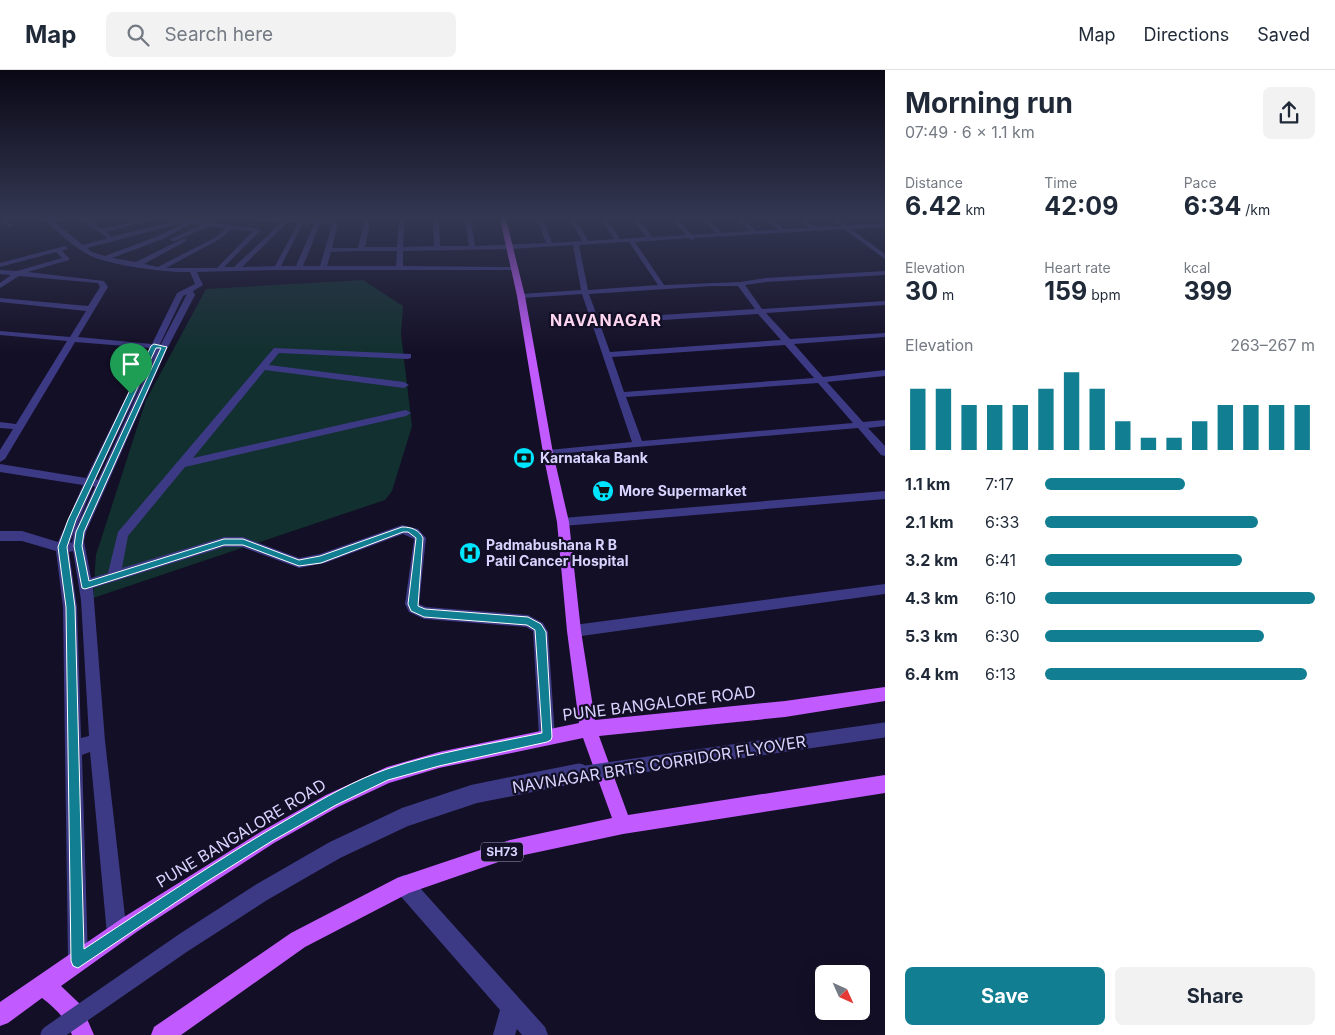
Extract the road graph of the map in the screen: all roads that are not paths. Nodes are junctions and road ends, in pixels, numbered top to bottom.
1 (50, 264) edge
2 (101, 264) edge
3 (132, 264) edge
4 (168, 264) edge
5 (212, 264) edge
6 (224, 264) edge
7 (241, 264) edge
8 (279, 264) edge
9 (300, 264) edge
10 (324, 264) edge
11 (399, 264) edge
12 (513, 264) edge
13 (580, 264) edge
14 (647, 264) edge
15 (136, 265) joint
16 (277, 268) junction
17 (298, 268) junction
18 (514, 268) junction
19 (159, 269) junction
20 (236, 269) junction
21 (323, 269) junction
22 (399, 269) junction
23 (218, 270) junction
24 (205, 271) junction
25 (0, 272) edge
26 (193, 272) junction
27 (19, 273) junction
28 (885, 273) edge
29 (190, 282) junction
30 (740, 284) junction
31 (0, 286) edge
32 (664, 288) junction
33 (585, 292) junction
34 (522, 296) junction
35 (0, 300) edge
36 (885, 303) edge
37 (90, 309) junction
38 (761, 312) junction
39 (595, 322) junction
40 (0, 333) edge
41 (885, 336) edge
42 (72, 339) junction
43 (787, 342) junction
44 (159, 346) junction
45 (606, 355) junction
46 (408, 356) dead end
47 (262, 367) junction
48 (885, 373) edge
49 (819, 380) junction
50 (404, 385) dead end
51 (620, 395) junction
52 (406, 412) dead end
53 (885, 423) edge
54 (0, 425) edge
55 (859, 426) junction
56 (19, 427) junction
57 (638, 445) junction
58 (548, 453) junction
59 (885, 454) edge
60 (0, 458) edge
61 (181, 464) junction
62 (0, 468) edge
63 (96, 482) junction
64 (885, 495) edge
65 (563, 522) junction
66 (0, 536) edge
67 (78, 546) junction
68 (62, 547) junction
69 (114, 576) junction
70 (85, 585) junction
71 (885, 589) edge
72 (88, 600) junction
73 (70, 607) junction
74 (574, 631) junction
75 (885, 694) edge
76 (588, 729) junction
77 (885, 730) edge
78 (547, 737) junction
79 (97, 741) junction
80 (74, 750) junction
81 (885, 784) edge
82 (623, 825) junction
83 (404, 885) junction
84 (117, 934) junction
85 (78, 961) junction
86 (42, 986) junction
87 (512, 1008) junction
88 (0, 1015) edge
89 (50, 1035) edge
90 (83, 1035) edge
91 (162, 1035) edge
92 (504, 1035) edge
93 (537, 1035) edge

1 - 27 street
2 - 29 street
3 - 15 street
4 - 19 street
5 - 24 street
6 - 23 street
7 - 20 street
8 - 16 street
9 - 17 street
10 - 21 street
11 - 22 street
12 - 18 main road
13 - 33 street
14 - 32 street
15 - 19 street
16 - 17 street
16 - 20 street
17 - 21 street
18 - 22 street
18 - 34 main road
19 - 26 street
20 - 23 street
21 - 22 street
23 - 24 street
24 - 26 street
25 - 27 street
26 - 29 street
27 - 31 street
27 - 37 street
28 - 30 street
29 - 44 street
30 - 32 street
30 - 38 street
32 - 33 street
33 - 34 street
33 - 39 street
34 - 58 main road
35 - 37 street
36 - 38 street
37 - 42 street
38 - 39 street
38 - 43 street
39 - 45 street
40 - 42 street
41 - 43 street
42 - 44 street
42 - 56 street
43 - 45 street
43 - 49 street
44 - 63 street
45 - 51 street
46 - 47 street
47 - 50 street
47 - 61 street
48 - 49 street
49 - 51 street
49 - 55 street
51 - 57 street
52 - 61 street
53 - 55 street
54 - 56 street
55 - 57 street
55 - 59 street
56 - 60 street
57 - 58 street
58 - 65 main road
61 - 69 street
62 - 63 street
63 - 67 street
63 - 68 street
64 - 65 street
65 - 74 main road
66 - 68 street
67 - 68 street
67 - 70 street
68 - 73 street
69 - 70 street
69 - 78 street
70 - 72 street
71 - 74 street
72 - 73 street
72 - 79 street
73 - 80 street
74 - 76 main road
75 - 76 main road, PUNE BANGALORE ROAD
76 - 78 main road, PUNE BANGALORE ROAD
76 - 82 main road
77 - 89 street, NAVNAGAR BRTS CORRIDOR FLYOVER, bridge
78 - 84 main road, PUNE BANGALORE ROAD
79 - 80 street
79 - 84 street
80 - 85 street
81 - 82 main road, SH73
82 - 83 main road, SH73
83 - 87 street
83 - 91 main road, SH73
84 - 85 main road, PUNE BANGALORE ROAD
85 - 86 main road, PUNE BANGALORE ROAD
86 - 88 main road, PUNE BANGALORE ROAD
86 - 90 main road
87 - 92 street
87 - 93 street

